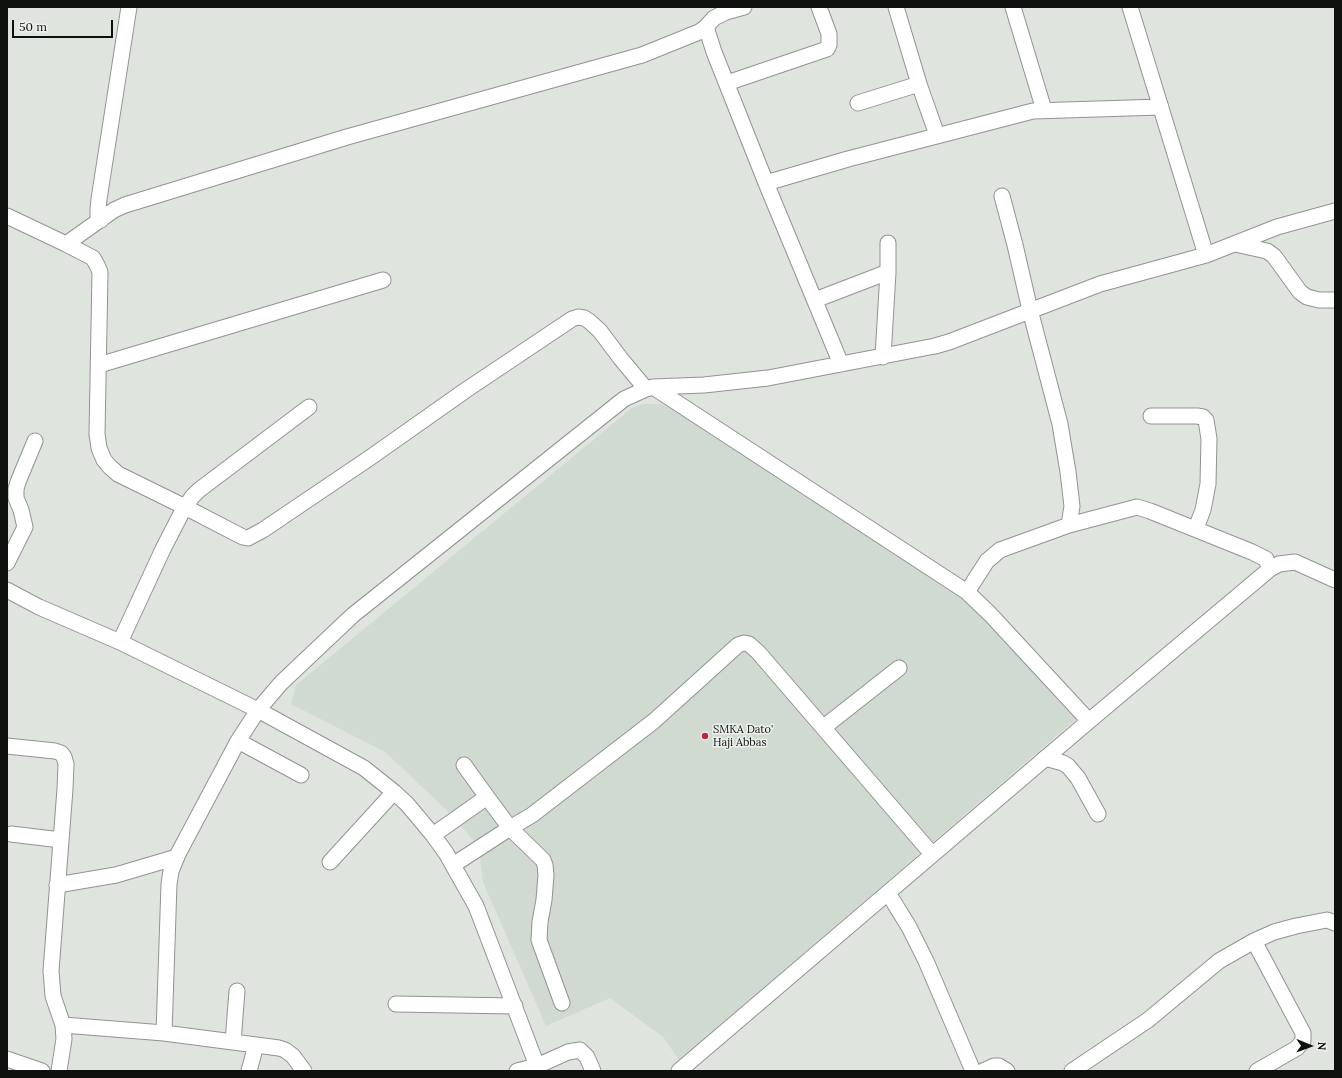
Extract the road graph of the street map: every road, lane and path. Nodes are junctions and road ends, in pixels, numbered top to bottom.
1 (129, 7) edge
2 (744, 7) edge
3 (819, 7) edge
4 (896, 7) edge
5 (1013, 7) edge
6 (1130, 7) edge
7 (706, 27) junction
8 (727, 82) junction
9 (919, 84) junction
10 (858, 103) dead end
11 (1161, 108) junction
12 (1044, 110) junction
13 (937, 135) junction
14 (766, 183) junction
15 (1002, 196) dead end
16 (1335, 211) edge
17 (7, 216) edge
18 (101, 220) junction
19 (888, 243) dead end
20 (66, 244) junction
21 (1235, 244) junction
22 (1206, 255) junction
23 (888, 272) junction
24 (383, 280) dead end
25 (815, 300) junction
26 (1335, 300) edge
27 (1030, 310) junction
28 (882, 357) junction
29 (841, 364) junction
30 (99, 365) junction
31 (649, 388) junction
32 (309, 407) dead end
33 (1151, 416) dead end
34 (35, 441) dead end
35 (185, 507) junction
36 (1069, 525) junction
37 (1196, 528) junction
38 (7, 563) edge
39 (1270, 569) junction
40 (1335, 580) edge
41 (7, 590) edge
42 (967, 592) junction
43 (120, 642) junction
44 (899, 668) dead end
45 (258, 710) junction
46 (1088, 721) junction
47 (824, 727) junction
48 (1066, 740) junction
49 (238, 741) junction
50 (7, 746) edge
51 (1045, 758) junction
52 (464, 765) dead end
53 (1068, 766) junction
54 (301, 775) dead end
55 (394, 792) junction
56 (487, 797) junction
57 (1098, 814) dead end
58 (510, 828) junction
59 (11, 834) dead end
60 (433, 835) junction
61 (61, 840) junction
62 (932, 854) junction
63 (177, 857) junction
64 (330, 862) dead end
65 (453, 865) junction
66 (57, 885) junction
67 (888, 892) junction
68 (1335, 923) edge
69 (1254, 941) junction
70 (237, 991) dead end
71 (562, 1003) dead end
72 (396, 1004) dead end
73 (515, 1006) junction
74 (64, 1025) junction
75 (164, 1033) junction
76 (233, 1042) junction
77 (256, 1045) junction
78 (7, 1059) edge
79 (538, 1068) edge
80 (42, 1071) edge
81 (59, 1071) edge
82 (249, 1071) edge
83 (304, 1071) edge
84 (516, 1071) edge
85 (593, 1071) edge
86 (679, 1071) edge
87 (973, 1071) edge
88 (983, 1071) edge
89 (1007, 1071) edge
90 (1072, 1071) edge
91 (1257, 1071) edge

1 - 18 street
2 - 7 street
3 - 8 street
4 - 9 street
5 - 12 street
6 - 11 street
7 - 8 street
7 - 18 street
8 - 14 street
9 - 10 street
9 - 13 street
11 - 12 street
11 - 22 street
12 - 13 street
13 - 14 street
14 - 25 street
15 - 27 street
16 - 21 street
17 - 20 street
18 - 20 street
19 - 23 street
20 - 30 street
21 - 22 street
21 - 26 street
22 - 27 street
23 - 25 street
23 - 28 street
24 - 30 street
25 - 29 street
27 - 28 street
27 - 36 street
28 - 29 street
29 - 31 street
30 - 35 street
31 - 35 street
31 - 42 street
31 - 45 street
32 - 35 street
33 - 37 street
34 - 38 street
35 - 43 street
36 - 37 street
36 - 42 street
37 - 39 street
39 - 40 street
39 - 46 street
41 - 43 street
42 - 46 street
43 - 45 street
44 - 47 street
45 - 49 street
45 - 55 street
46 - 48 street
47 - 58 street
47 - 62 street
48 - 51 street
48 - 53 street
49 - 54 street
49 - 63 street
50 - 61 street
51 - 53 street
51 - 62 street
52 - 56 street
53 - 57 street
55 - 60 street
55 - 64 street
56 - 58 street
56 - 60 street
58 - 65 street
58 - 71 street
59 - 61 street
60 - 65 street
61 - 66 street
62 - 67 street
63 - 66 street
63 - 75 street
65 - 73 street
66 - 74 street
67 - 86 street
67 - 87 street
68 - 69 street
69 - 90 street
69 - 91 street
70 - 76 street
72 - 73 street
73 - 79 street
74 - 75 street
74 - 81 street
75 - 76 street
76 - 77 street
77 - 82 street
77 - 83 street
78 - 80 street
79 - 84 street
79 - 85 street
88 - 89 street

